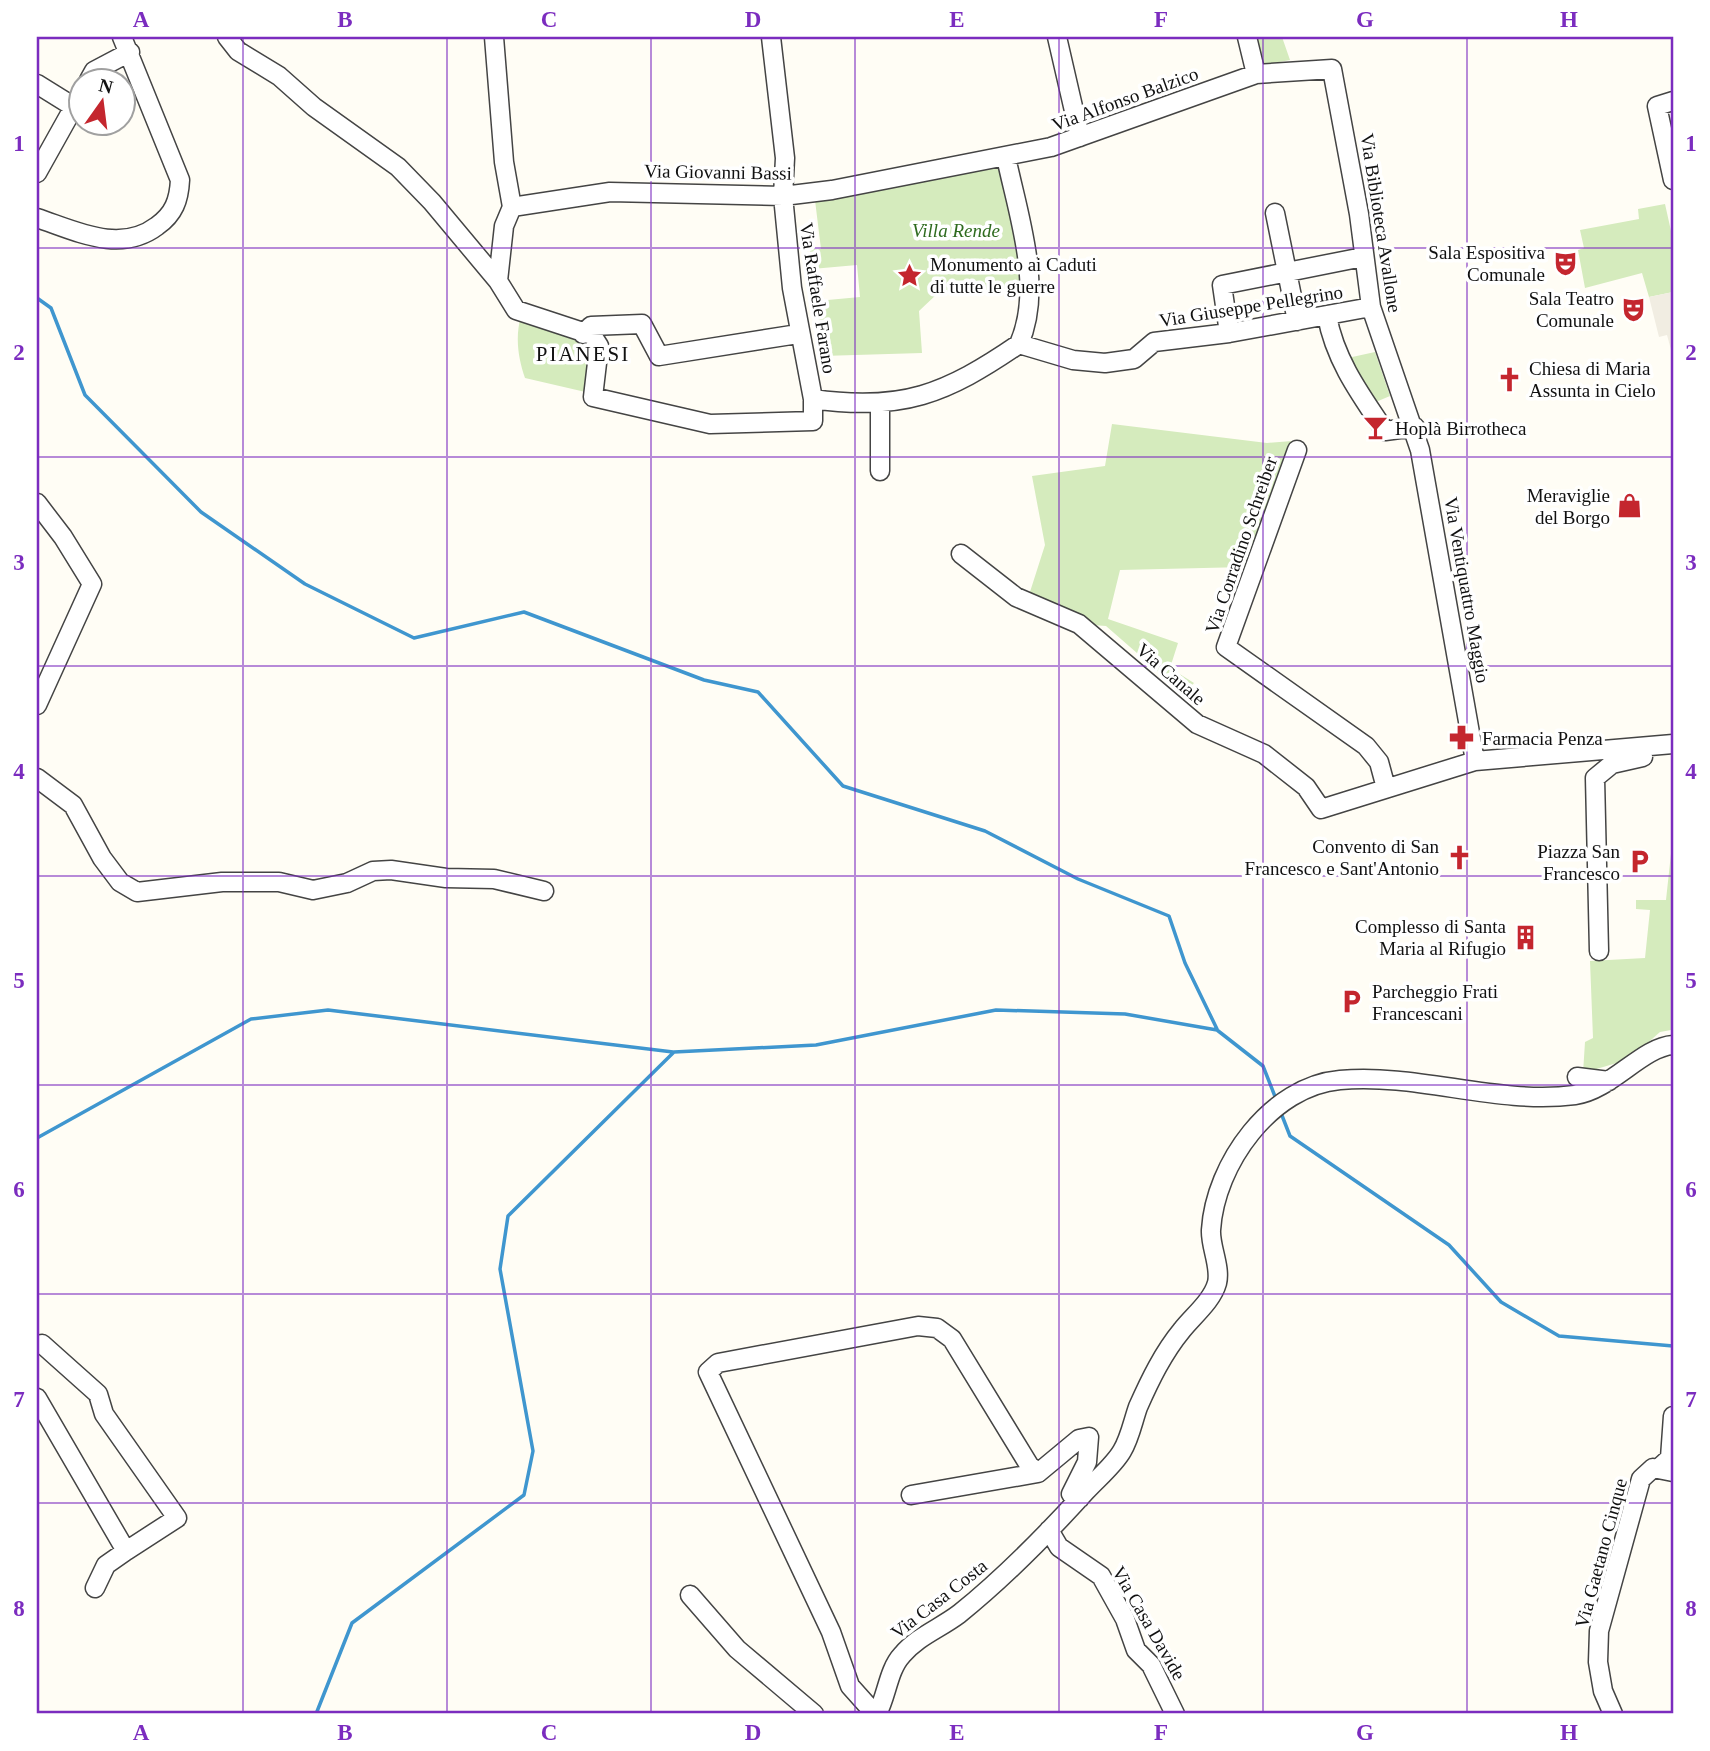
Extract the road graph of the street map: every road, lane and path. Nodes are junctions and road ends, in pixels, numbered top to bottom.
1 (227, 37) edge
2 (494, 37) edge
3 (771, 37) edge
4 (1057, 37) edge
5 (1247, 37) edge
6 (126, 45) edge
7 (100, 66) edge
8 (1332, 69) joint
9 (1256, 74) junction
10 (37, 84) edge
11 (66, 97) edge
12 (1665, 103) edge
13 (66, 122) edge
14 (1080, 137) junction
15 (1006, 157) junction
16 (37, 173) edge
17 (1673, 180) edge
18 (783, 196) junction
19 (512, 207) junction
20 (1275, 213) dead end
21 (37, 218) edge
22 (1363, 257) junction
23 (1286, 272) junction
24 (498, 281) junction
25 (1371, 307) junction
26 (1327, 316) junction
27 (1297, 321) junction
28 (1229, 333) junction
29 (583, 334) junction
30 (799, 334) junction
31 (1019, 345) junction
32 (813, 399) junction
33 (880, 404) junction
34 (1415, 427) junction
35 (1297, 450) dead end
36 (880, 471) dead end
37 (37, 503) edge
38 (961, 554) dead end
39 (37, 705) edge
40 (1664, 745) edge
41 (1475, 761) junction
42 (37, 778) edge
43 (1386, 788) junction
44 (544, 891) dead end
45 (1599, 951) dead end
46 (1673, 1045) edge
47 (1577, 1077) dead end
48 (1609, 1081) junction
49 (37, 1345) edge
50 (37, 1398) edge
51 (1673, 1416) edge
52 (1666, 1470) edge
53 (1038, 1473) junction
54 (911, 1495) dead end
55 (1080, 1498) junction
56 (1049, 1530) junction
57 (126, 1551) junction
58 (96, 1588) dead end
59 (690, 1595) dead end
60 (814, 1714) edge
61 (876, 1714) edge
62 (1175, 1714) edge
63 (1614, 1714) edge

1 - 24 street
2 - 19 street
3 - 18 street, Via Raffaele Farano
4 - 14 street
5 - 9 street
6 - 7 street
6 - 21 street
8 - 9 street, Via Alfonso Balzico
8 - 22 street, Via Biblioteca Avallone
9 - 14 street, Via Alfonso Balzico
10 - 11 street
12 - 17 street
13 - 16 street
14 - 15 street, Via Alfonso Balzico
15 - 18 street, Via Giovanni Bassi
15 - 31 street
18 - 19 street, Via Giovanni Bassi
18 - 30 street, Via Raffaele Farano
19 - 24 street
20 - 23 street
22 - 23 street
22 - 25 street, Via Biblioteca Avallone
23 - 27 street
23 - 28 street
24 - 29 street
25 - 26 street, Via Giuseppe Pellegrino
25 - 34 street, Via Biblioteca Avallone
26 - 27 street, Via Giuseppe Pellegrino
26 - 34 street
27 - 28 street, Via Giuseppe Pellegrino
28 - 31 street, Via Giuseppe Pellegrino
29 - 30 street
29 - 32 street
30 - 32 street, Via Raffaele Farano
31 - 33 street
32 - 33 street
33 - 36 street
34 - 41 street, Via Ventiquattro Maggio
35 - 43 street, Via Corradino Schreiber
37 - 39 street
38 - 43 street, Via Canale
40 - 41 street
40 - 45 street
41 - 43 street, Via Canale
42 - 44 street
46 - 48 street, Via Casa Costa
47 - 48 street
48 - 55 street, Via Casa Costa
49 - 57 street
50 - 57 street
51 - 52 street
52 - 63 street, Via Gaetano Cinque
53 - 54 street
53 - 55 street
53 - 61 street
55 - 56 street, Via Casa Costa
56 - 61 street, Via Casa Costa
56 - 62 street, Via Casa Davide
57 - 58 street
59 - 60 street

